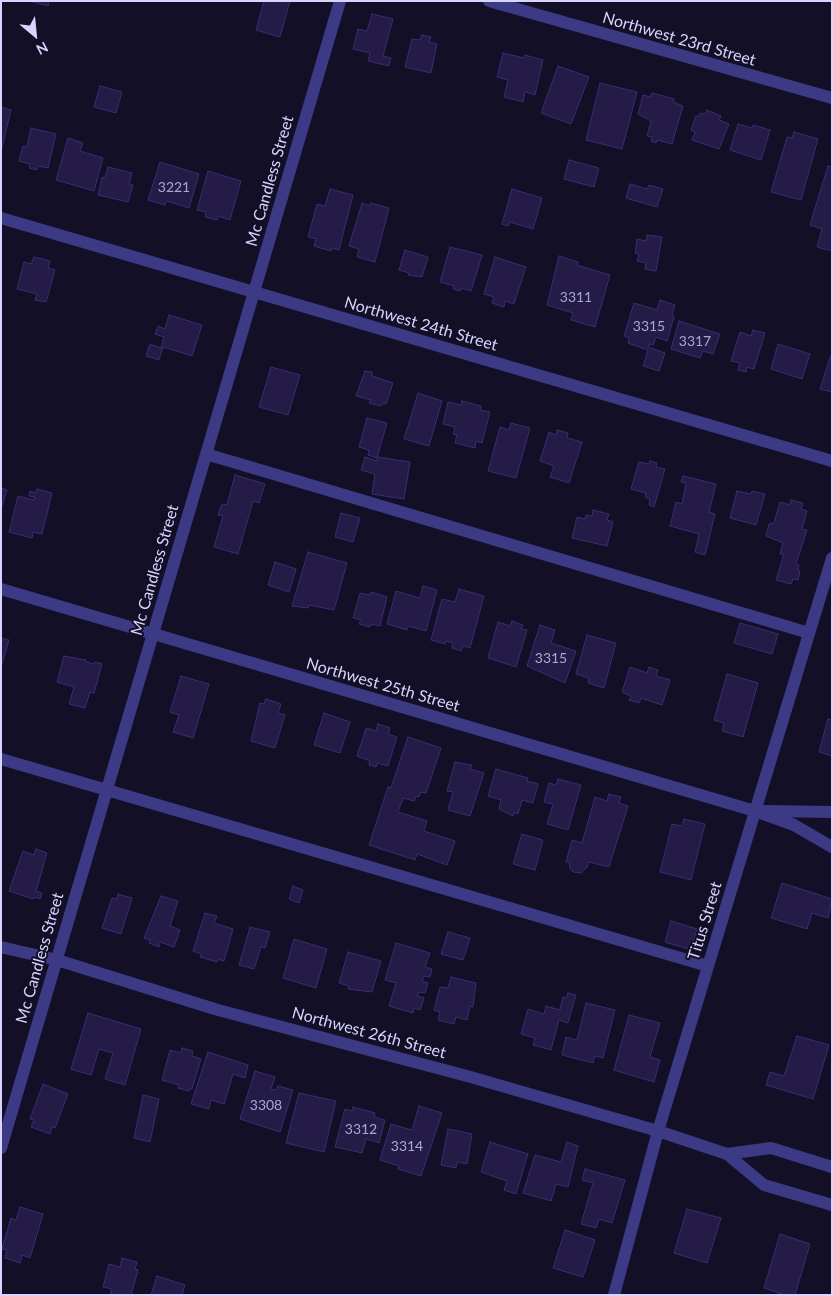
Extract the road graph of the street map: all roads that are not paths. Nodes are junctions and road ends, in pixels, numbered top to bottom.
1 (340, 1) edge
2 (489, 1) edge
3 (832, 98) edge
4 (1, 218) edge
5 (254, 292) junction
6 (206, 454) junction
7 (832, 461) edge
8 (832, 558) edge
9 (1, 589) edge
10 (809, 633) junction
11 (153, 634) junction
12 (1, 758) edge
13 (107, 789) junction
14 (755, 811) junction
15 (832, 812) edge
16 (832, 847) edge
17 (1, 947) edge
18 (57, 960) junction
19 (708, 966) junction
20 (658, 1132) junction
21 (1, 1148) edge
22 (728, 1154) junction
23 (832, 1167) edge
24 (832, 1205) edge
25 (614, 1295) edge

1 - 5 street, Mc Candless Street
2 - 3 street, Northwest 23rd Street
4 - 5 street, Northwest 24th Street
5 - 6 street, Mc Candless Street
5 - 7 street, Northwest 24th Street
6 - 10 street
6 - 11 street, Mc Candless Street
8 - 10 street, Titus Street
9 - 11 street, Northwest 25th Street
10 - 14 street, Titus Street
11 - 13 street, Mc Candless Street
11 - 14 street, Northwest 25th Street
12 - 13 street
13 - 18 street, Mc Candless Street
13 - 19 street
14 - 15 street, Northwest 25th Street
14 - 16 street, Northwest 25th Street
14 - 19 street, Titus Street
17 - 18 street, Northwest 26th Street
18 - 20 street, Northwest 26th Street
18 - 21 street, Mc Candless Street
19 - 20 street, Titus Street
20 - 22 street, Northwest 26th Street
20 - 25 street, Titus Street
22 - 23 street, Northwest 26th Street
22 - 24 street, Northwest 26th Street

